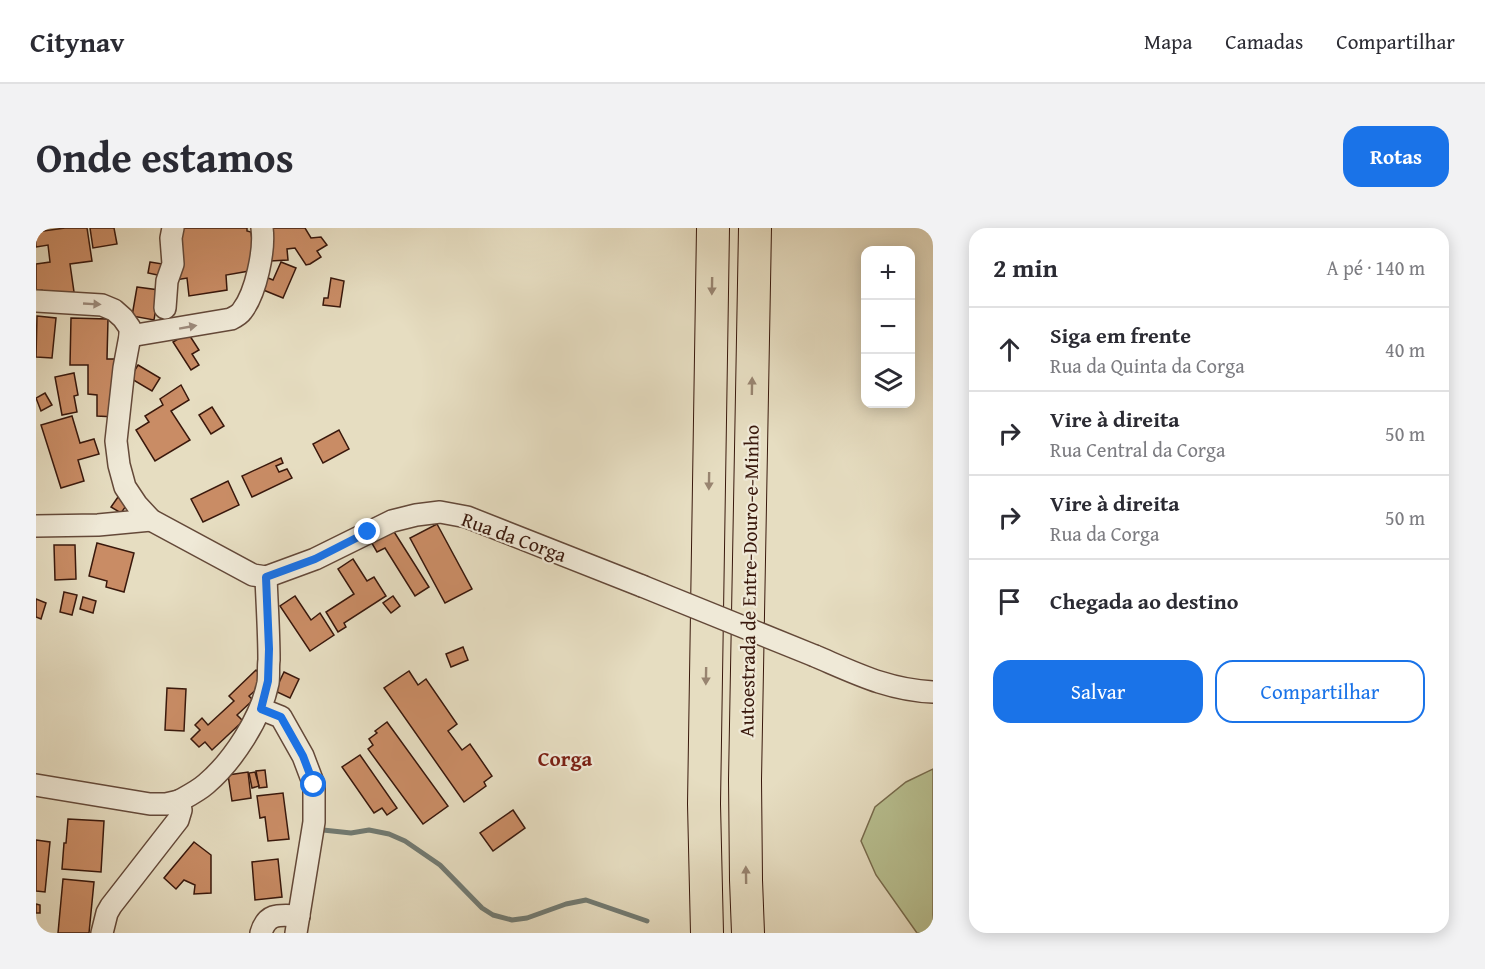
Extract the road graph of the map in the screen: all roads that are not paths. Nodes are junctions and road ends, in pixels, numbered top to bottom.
1 (173, 228) edge
2 (262, 228) edge
3 (713, 228) edge
4 (755, 228) edge
5 (36, 301) edge
6 (165, 308) dead end
7 (130, 336) junction
8 (151, 520) junction
9 (36, 526) edge
10 (266, 577) junction
11 (933, 692) edge
12 (261, 709) junction
13 (36, 785) edge
14 (179, 801) junction
15 (297, 924) edge
16 (102, 933) edge
17 (261, 933) edge
18 (707, 933) edge
19 (748, 933) edge

1 - 6 street
7 -> 2 street
3 -> 18 highway, Autoestrada de Entre-Douro-e-Minho
19 -> 4 highway, Autoestrada de Entre-Douro-e-Minho
5 -> 7 street
7 - 8 street
8 - 9 street
8 - 10 street
10 - 11 street, Rua da Corga, bridge
10 - 12 street
12 - 14 street
12 - 15 street
13 - 14 street
14 - 16 street
15 - 17 street

